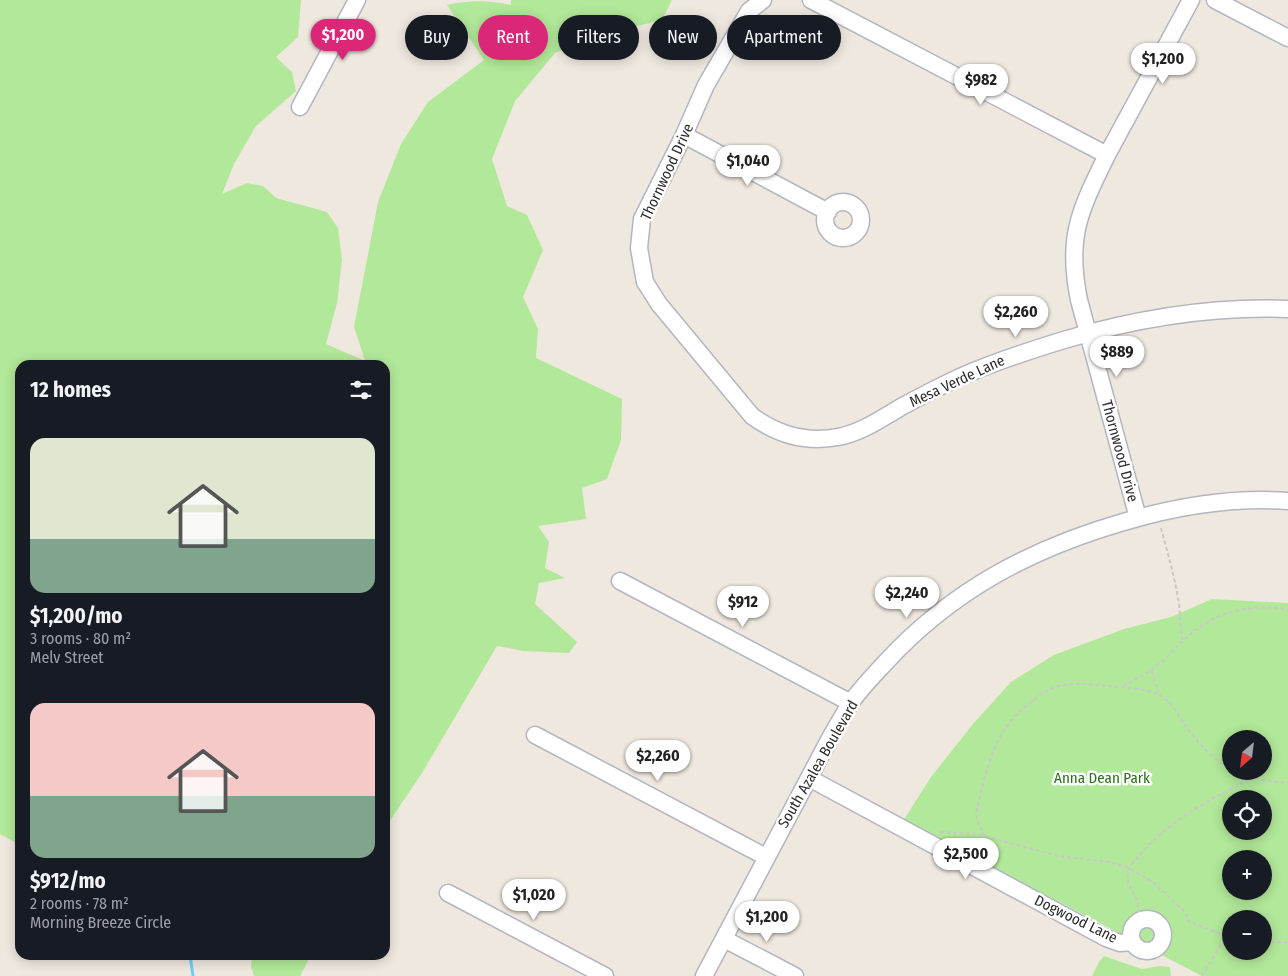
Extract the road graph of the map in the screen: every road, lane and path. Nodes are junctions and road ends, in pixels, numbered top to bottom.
1 (358, 0) edge
2 (763, 0) edge
3 (811, 0) edge
4 (1191, 0) edge
5 (1215, 0) edge
6 (1288, 38) edge
7 (300, 107) dead end
8 (684, 135) junction
9 (1107, 155) junction
10 (828, 212) dead end
11 (1288, 308) edge
12 (1088, 333) junction
13 (752, 416) joint
14 (1288, 500) edge
15 (1138, 518) junction
16 (1161, 528) dead end
17 (620, 581) dead end
18 (1288, 610) edge
19 (1183, 641) junction
20 (1151, 670) junction
21 (1121, 687) junction
22 (1159, 695) junction
23 (851, 703) junction
24 (535, 735) dead end
25 (1222, 763) edge
26 (809, 778) junction
27 (1250, 780) edge
28 (1268, 780) edge
29 (1288, 783) edge
30 (939, 832) dead end
31 (985, 836) junction
32 (766, 857) junction
33 (1129, 869) junction
34 (448, 893) dead end
35 (1140, 920) junction
36 (1222, 934) edge
37 (724, 939) junction
38 (1132, 942) junction
39 (1272, 942) edge
40 (1288, 942) edge
41 (1222, 943) edge
42 (605, 976) edge
43 (704, 976) edge
44 (795, 976) edge
45 (1202, 976) edge

1 - 7 street
2 - 8 street, Thornwood Drive
3 - 9 street
4 - 9 street, Thornwood Drive
5 - 6 street
8 - 10 street
8 - 13 street, Thornwood Drive
9 - 12 street, Thornwood Drive
11 - 12 street, Mesa Verde Lane
12 - 13 street, Mesa Verde Lane
12 - 15 street, Thornwood Drive
14 - 15 street, South Azalea Boulevard
15 - 23 street, South Azalea Boulevard
16 - 19 path
17 - 23 street
18 - 19 path
19 - 20 path
20 - 21 path
20 - 22 path
21 - 22 path
21 - 31 path
22 - 25 path
23 - 26 street, South Azalea Boulevard
24 - 32 street
26 - 32 street, South Azalea Boulevard
26 - 38 street, Dogwood Lane
27 - 33 path
28 - 29 path
30 - 31 path
31 - 33 path
32 - 37 street, South Azalea Boulevard
33 - 35 path
33 - 36 path
34 - 42 street
35 - 38 street, Dogwood Lane
35 - 38 street, Dogwood Lane
37 - 43 street, South Azalea Boulevard
37 - 44 street
39 - 40 path
41 - 45 path

